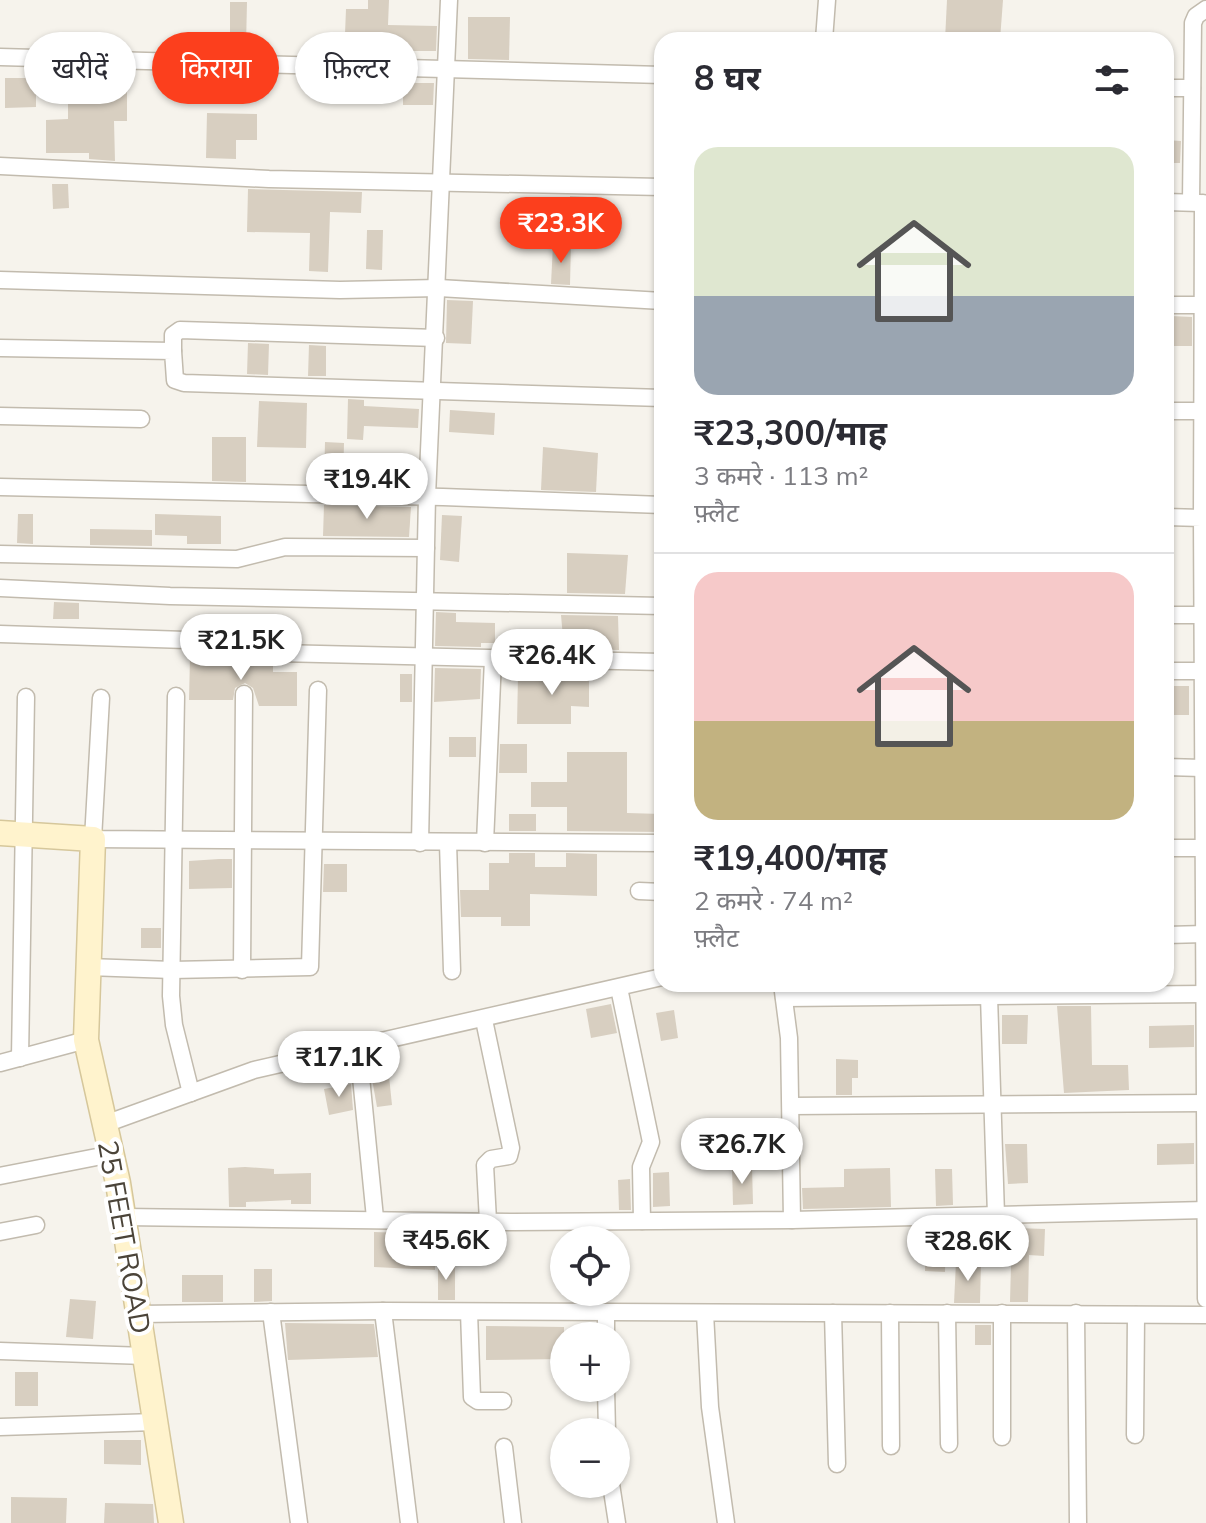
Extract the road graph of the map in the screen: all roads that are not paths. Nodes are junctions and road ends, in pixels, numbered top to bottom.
1 (449, 0) edge
2 (827, 0) edge
3 (1206, 9) edge
4 (825, 32) edge
5 (0, 57) edge
6 (446, 70) junction
7 (654, 75) edge
8 (1174, 88) edge
9 (1192, 88) junction
10 (0, 166) edge
11 (442, 182) junction
12 (654, 187) edge
13 (1174, 202) edge
14 (1200, 203) edge
15 (0, 280) edge
16 (439, 288) junction
17 (654, 301) edge
18 (1174, 305) edge
19 (1200, 305) junction
20 (436, 338) junction
21 (0, 348) edge
22 (173, 351) junction
23 (433, 393) junction
24 (654, 398) edge
25 (1174, 411) edge
26 (1201, 411) junction
27 (0, 416) edge
28 (141, 419) dead end
29 (1204, 437) edge
30 (0, 487) edge
31 (1204, 490) edge
32 (427, 496) junction
33 (654, 505) edge
34 (1174, 517) edge
35 (1202, 518) junction
36 (426, 548) junction
37 (0, 554) edge
38 (1204, 581) edge
39 (0, 588) edge
40 (425, 602) junction
41 (654, 606) edge
42 (1174, 615) edge
43 (1202, 615) junction
44 (0, 634) edge
45 (424, 658) junction
46 (493, 659) junction
47 (654, 662) edge
48 (1174, 673) edge
49 (1203, 681) edge
50 (318, 690) dead end
51 (244, 694) dead end
52 (176, 696) dead end
53 (26, 697) dead end
54 (101, 698) dead end
55 (1204, 726) edge
56 (1174, 767) edge
57 (1202, 768) junction
58 (1204, 818) edge
59 (11, 834) edge
60 (93, 839) junction
61 (175, 840) junction
62 (243, 841) junction
63 (316, 842) junction
64 (420, 843) junction
65 (448, 843) junction
66 (485, 843) junction
67 (654, 843) edge
68 (1174, 848) edge
69 (1203, 848) junction
70 (1205, 875) edge
71 (639, 891) dead end
72 (654, 892) edge
73 (1205, 934) edge
74 (1174, 935) edge
75 (88, 967) junction
76 (172, 970) junction
77 (242, 970) junction
78 (452, 971) dead end
79 (654, 979) edge
80 (619, 988) junction
81 (783, 992) edge
82 (824, 992) edge
83 (1206, 994) edge
84 (989, 996) junction
85 (484, 1020) junction
86 (86, 1040) junction
87 (358, 1047) junction
88 (20, 1058) junction
89 (0, 1063) edge
90 (191, 1093) junction
91 (1206, 1103) edge
92 (992, 1104) junction
93 (791, 1106) junction
94 (105, 1124) junction
95 (112, 1154) junction
96 (0, 1176) edge
97 (1206, 1210) edge
98 (996, 1215) junction
99 (124, 1217) junction
100 (375, 1218) junction
101 (792, 1220) junction
102 (488, 1221) junction
103 (642, 1221) junction
104 (36, 1225) dead end
105 (0, 1232) edge
106 (1206, 1299) edge
107 (383, 1311) junction
108 (271, 1312) junction
109 (469, 1312) junction
110 (606, 1313) junction
111 (705, 1313) junction
112 (833, 1313) junction
113 (890, 1313) junction
114 (947, 1313) junction
115 (1002, 1313) junction
116 (1076, 1313) junction
117 (139, 1314) junction
118 (1136, 1315) junction
119 (1206, 1315) edge
120 (606, 1322) edge
121 (0, 1351) edge
122 (145, 1356) junction
123 (503, 1401) dead end
124 (155, 1422) junction
125 (0, 1427) edge
126 (1135, 1435) dead end
127 (1002, 1437) dead end
128 (949, 1444) dead end
129 (891, 1446) dead end
130 (504, 1447) dead end
131 (837, 1464) dead end
132 (613, 1498) edge
133 (171, 1523) edge
134 (299, 1523) edge
135 (409, 1523) edge
136 (513, 1523) edge
137 (617, 1523) edge
138 (726, 1523) edge
139 (1078, 1523) edge

1 - 6 street
2 - 4 street
3 - 9 street
5 - 6 street
6 - 7 street
6 - 11 street
8 - 9 street
9 - 14 street
10 - 11 street
11 - 12 street
11 - 16 street
13 - 14 street
14 - 19 street
15 - 16 street
16 - 17 street
16 - 20 street
18 - 19 street
19 - 26 street
20 - 22 street
20 - 23 street
21 - 22 street
22 - 23 street
23 - 24 street
23 - 32 street
25 - 26 street
26 - 29 street
27 - 28 street
29 - 31 street
30 - 32 street
31 - 35 street
32 - 33 street
32 - 36 street
34 - 35 street
35 - 38 street
36 - 37 street
36 - 40 street
38 - 43 street
39 - 40 street
40 - 41 street
40 - 45 street
42 - 43 street
43 - 49 street
44 - 45 street
45 - 46 street
45 - 64 street
46 - 47 street
46 - 66 street
48 - 49 street
49 - 55 street
50 - 63 street
51 - 62 street
52 - 61 street
53 - 59 street
54 - 60 street
55 - 57 street
56 - 57 street
57 - 58 street
58 - 69 street
59 - 60 street
59 - 88 street
60 - 61 street
60 - 75 street, 25 FEET ROAD
61 - 62 street
61 - 76 street
62 - 63 street
62 - 77 street
63 - 64 street
63 - 77 street
64 - 65 street
65 - 66 street
65 - 78 street
66 - 67 street
68 - 69 street
69 - 70 street
70 - 73 street
71 - 72 street
73 - 74 street
73 - 83 street
75 - 76 street
75 - 86 street, 25 FEET ROAD
76 - 77 street
76 - 90 street
79 - 80 street
80 - 85 street
80 - 103 street
81 - 93 street
82 - 84 street
83 - 84 street
83 - 91 street
84 - 92 street
85 - 87 street
85 - 102 street
86 - 88 street
86 - 94 street, 25 FEET ROAD
87 - 90 street
87 - 100 street
88 - 89 street
90 - 94 street
91 - 92 street
91 - 97 street
92 - 93 street
92 - 98 street
93 - 101 street
94 - 95 street, 25 FEET ROAD
95 - 96 street
95 - 99 street, 25 FEET ROAD
97 - 98 street
97 - 106 street
98 - 101 street
99 - 100 street
99 - 117 street, 25 FEET ROAD
100 - 102 street
101 - 103 street
102 - 103 street
104 - 105 street
107 - 108 street
107 - 109 street
107 - 135 street
108 - 117 street
108 - 134 street
109 - 110 street
109 - 123 street
110 - 111 street
110 - 120 street
111 - 112 street
111 - 138 street
112 - 113 street
112 - 131 street
113 - 114 street
113 - 129 street
114 - 115 street
114 - 128 street
115 - 116 street
115 - 127 street
116 - 118 street
116 - 139 street
117 - 122 street, 25 FEET ROAD
118 - 119 street
118 - 126 street
121 - 122 street
122 - 124 street, 25 FEET ROAD
124 - 125 street
124 - 133 street, 25 FEET ROAD
130 - 136 street
132 - 137 street

